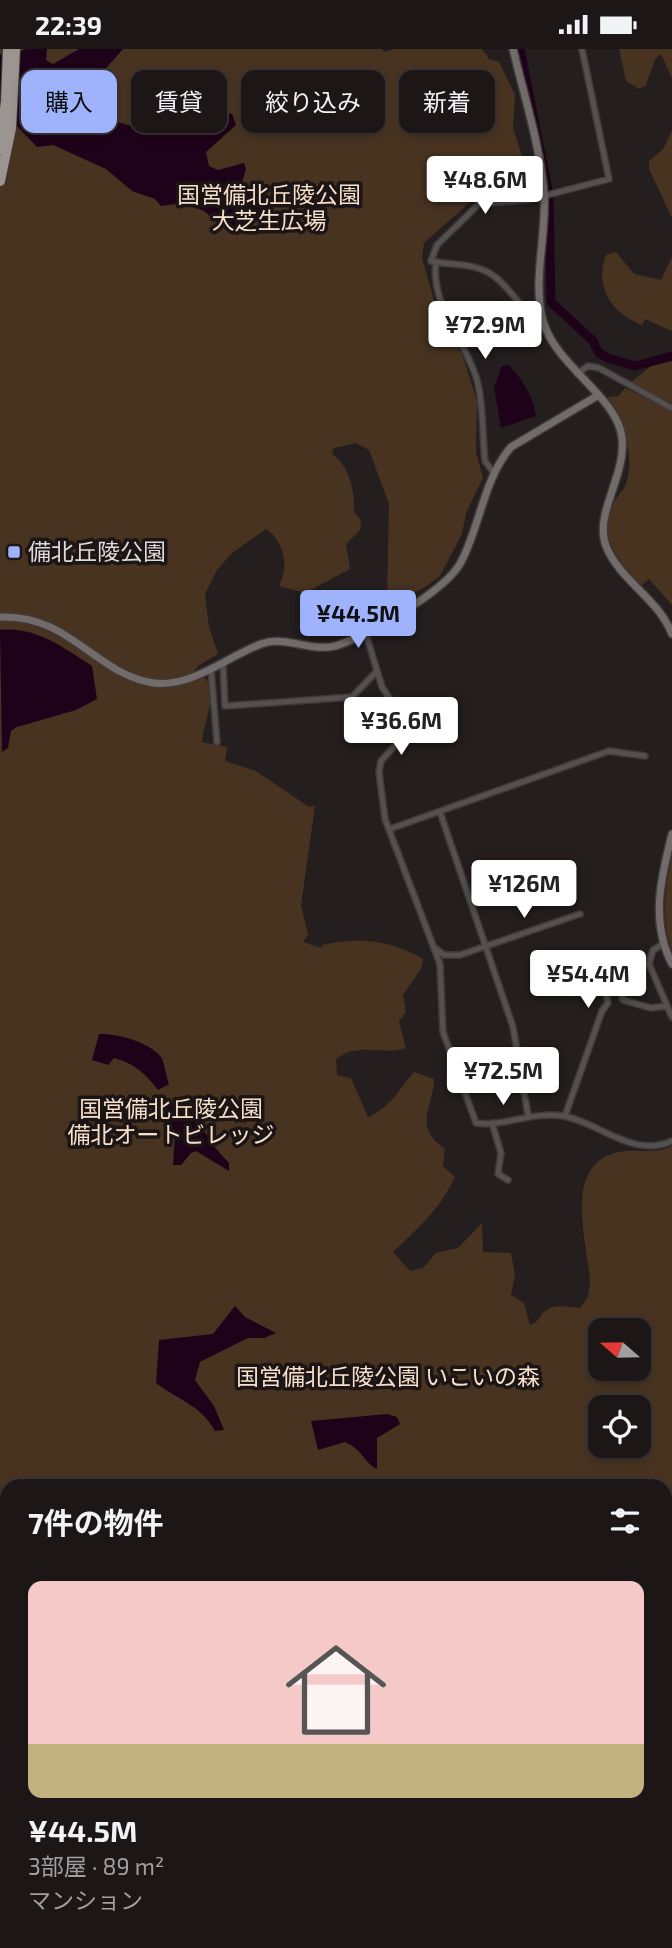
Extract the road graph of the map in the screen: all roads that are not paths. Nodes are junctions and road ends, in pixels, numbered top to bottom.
1 (8, 49) edge
2 (15, 49) edge
3 (513, 49) edge
4 (582, 49) edge
5 (7, 128) junction
6 (0, 149) edge
7 (0, 181) edge
8 (544, 194) junction
9 (436, 263) junction
10 (542, 317) junction
11 (577, 374) junction
12 (597, 396) junction
13 (672, 408) edge
14 (493, 472) junction
15 (0, 617) edge
16 (365, 631) junction
17 (672, 634) edge
18 (223, 663) junction
19 (211, 669) junction
20 (376, 671) junction
21 (217, 742) dead end
22 (645, 756) dead end
23 (440, 811) junction
24 (390, 829) junction
25 (672, 834) edge
26 (580, 914) dead end
27 (432, 944) junction
28 (663, 944) junction
29 (486, 947) junction
30 (672, 964) edge
31 (667, 1006) junction
32 (672, 1017) edge
33 (528, 1115) junction
34 (565, 1116) junction
35 (492, 1123) junction
36 (672, 1141) edge
37 (508, 1180) dead end

1 - 5 highway
2 - 5 highway
3 - 8 street
4 - 8 street
5 - 6 highway
5 - 7 highway
8 - 9 street
8 - 10 street
9 - 10 street
9 - 14 street
10 - 11 street
11 - 12 street
11 - 13 street
12 - 14 street
12 - 17 street
14 - 16 street
15 - 19 street
16 - 18 street
16 - 20 street
18 - 19 street
18 - 20 street
19 - 21 street
20 - 24 street
22 - 23 street
23 - 24 street
23 - 29 street
24 - 27 street
25 - 28 street
26 - 29 street
27 - 29 street
27 - 35 street
28 - 30 street
28 - 31 street
29 - 33 street
31 - 32 street
31 - 34 street
33 - 34 street
33 - 35 street
34 - 36 street
35 - 37 street

